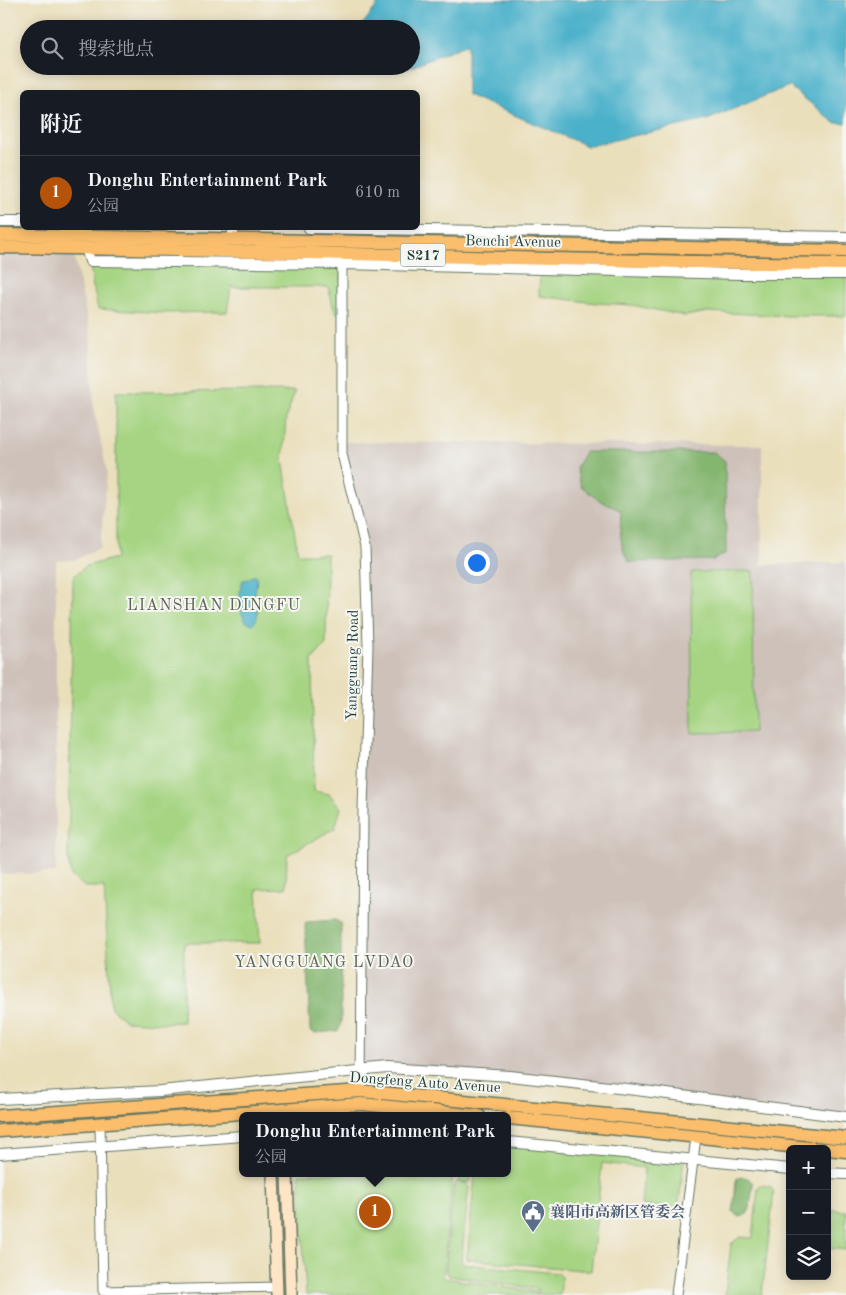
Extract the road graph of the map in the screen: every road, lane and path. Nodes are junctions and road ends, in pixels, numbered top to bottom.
1 (0, 222) edge
2 (20, 222) edge
3 (416, 230) edge
4 (233, 234) edge
5 (0, 235) edge
6 (846, 238) edge
7 (0, 247) edge
8 (846, 251) edge
9 (342, 253) junction
10 (846, 264) edge
11 (846, 274) edge
12 (361, 1072) junction
13 (361, 1091) junction
14 (284, 1097) junction
15 (0, 1099) edge
16 (271, 1108) edge
17 (285, 1112) edge
18 (293, 1112) edge
19 (440, 1112) edge
20 (0, 1116) edge
21 (846, 1117) edge
22 (511, 1118) edge
23 (100, 1124) junction
24 (0, 1131) edge
25 (239, 1136) edge
26 (696, 1137) junction
27 (846, 1138) edge
28 (511, 1142) edge
29 (101, 1146) junction
30 (786, 1146) edge
31 (831, 1149) edge
32 (846, 1151) edge
33 (0, 1154) edge
34 (693, 1160) junction
35 (786, 1169) edge
36 (831, 1172) edge
37 (846, 1174) edge
38 (273, 1177) edge
39 (287, 1177) edge
40 (277, 1291) edge
41 (103, 1293) edge
42 (290, 1295) edge
43 (676, 1295) edge

1 - 2 street
3 - 6 street
4 - 5 main road, Benchi Avenue / S217
4 - 9 main road, Benchi Avenue / S217
7 - 9 main road, Benchi Avenue / S217
8 - 9 main road, Benchi Avenue / S217
9 - 10 main road, Benchi Avenue / S217
9 - 11 street
9 - 12 street, Yangguang Road
12 - 13 street, Yangguang Road
12 - 15 street
12 - 21 street
13 - 14 main road, Dongfeng Auto Avenue
13 - 27 main road, Dongfeng Auto Avenue
14 - 16 main road, Dongfeng Auto Avenue
14 - 17 main road
16 - 20 main road, Dongfeng Auto Avenue
16 - 23 main road, Dongfeng Auto Avenue
18 - 19 main road, Dongfeng Auto Avenue
22 - 26 main road
23 - 24 main road, Dongfeng Auto Avenue
23 - 29 street
25 - 29 street
26 - 30 main road
26 - 34 street
28 - 34 street
29 - 33 street
29 - 41 street
31 - 32 main road
34 - 35 street
34 - 43 street
36 - 37 street
38 - 40 main road
39 - 42 main road
40 - 41 street

